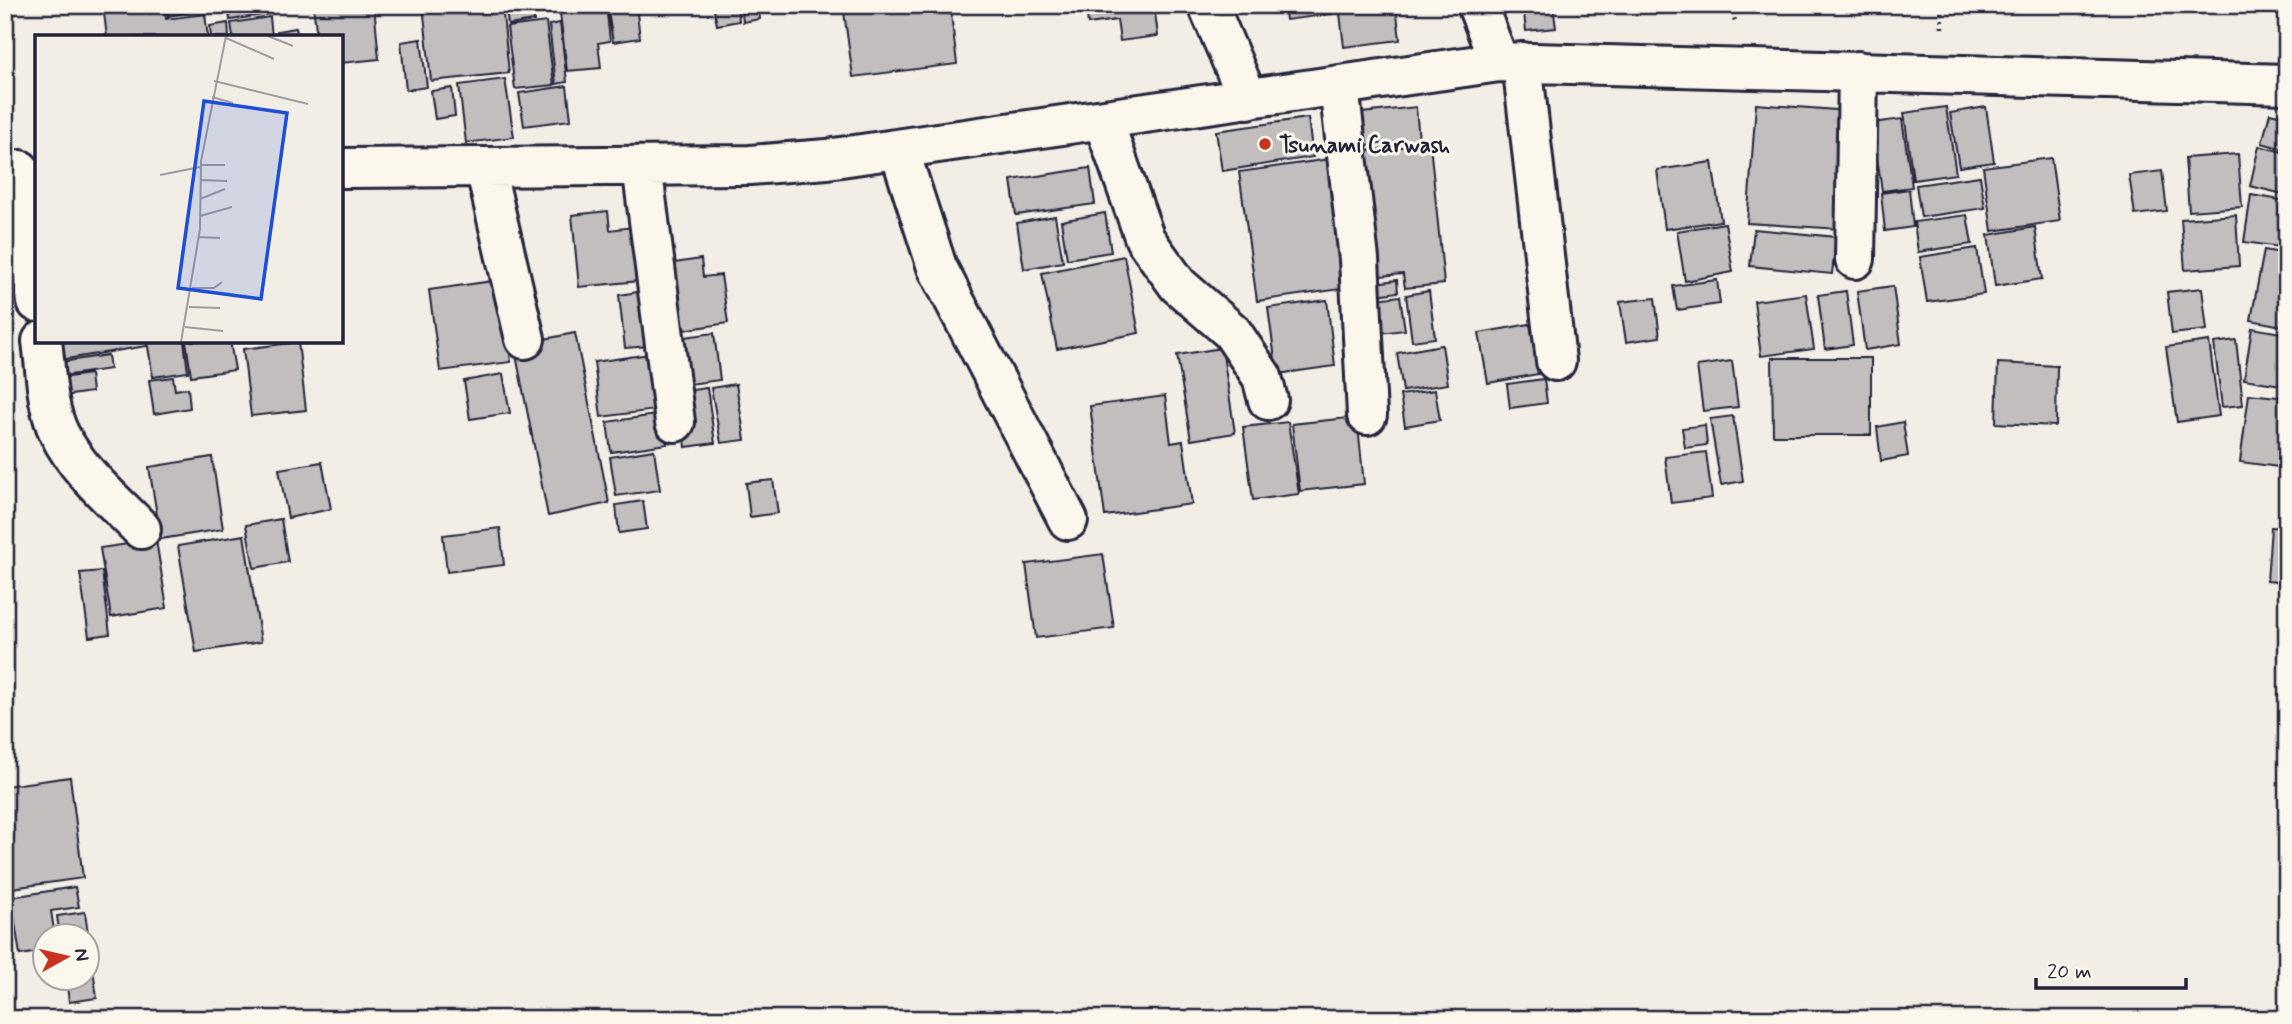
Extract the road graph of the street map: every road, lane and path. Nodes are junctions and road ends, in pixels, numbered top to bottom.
1 (1208, 5) edge
2 (1478, 5) edge
3 (1510, 62) junction
4 (1858, 71) junction
5 (2287, 83) edge
6 (1339, 86) junction
7 (1248, 99) junction
8 (1103, 120) junction
9 (899, 149) junction
10 (642, 166) junction
11 (485, 167) junction
12 (343, 168) edge
13 (21, 170) edge
14 (1855, 259) dead end
15 (35, 286) edge
16 (525, 339) dead end
17 (42, 343) edge
18 (1556, 360) dead end
19 (1268, 400) dead end
20 (1367, 415) dead end
21 (675, 422) dead end
22 (1068, 520) dead end
23 (141, 529) dead end

1 - 7 street
2 - 3 street
3 - 4 street
3 - 6 street
3 - 18 street
4 - 5 street
4 - 14 street
6 - 7 street
6 - 20 street
7 - 8 street
8 - 9 street
8 - 19 street
9 - 10 street
9 - 22 street
10 - 11 street
10 - 21 street
11 - 12 street
11 - 16 street
13 - 15 street
17 - 23 street

